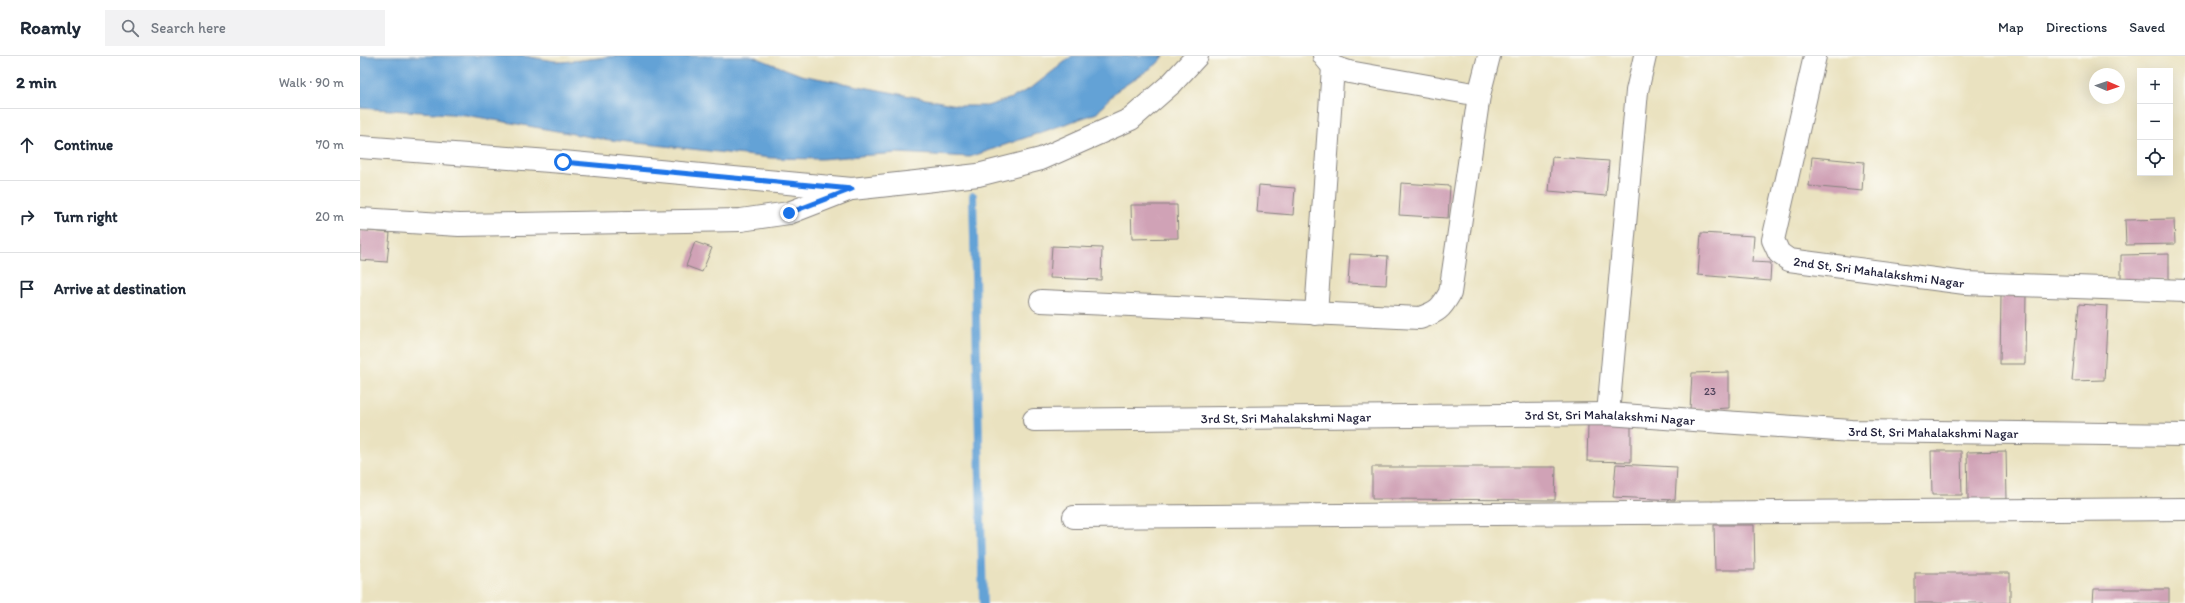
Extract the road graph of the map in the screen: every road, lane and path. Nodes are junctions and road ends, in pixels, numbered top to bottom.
1 (1197, 56) edge
2 (1489, 56) edge
3 (1645, 56) edge
4 (1815, 56) edge
5 (1329, 61) edge
6 (1479, 95) junction
7 (360, 147) edge
8 (852, 189) junction
9 (360, 220) edge
10 (2185, 290) edge
11 (1041, 301) dead end
12 (1316, 314) junction
13 (1608, 414) junction
14 (1034, 420) dead end
15 (2185, 435) edge
16 (2185, 509) edge
17 (1074, 517) dead end

1 - 8 street
2 - 6 street
3 - 13 street
4 - 10 street, 2nd St, Sri Mahalakshmi Nagar
5 - 6 street
5 - 12 street
6 - 12 street
7 - 8 street
8 - 9 street
11 - 12 street
13 - 14 street, 3rd St, Sri Mahalakshmi Nagar
13 - 15 street, 3rd St, Sri Mahalakshmi Nagar
16 - 17 street

